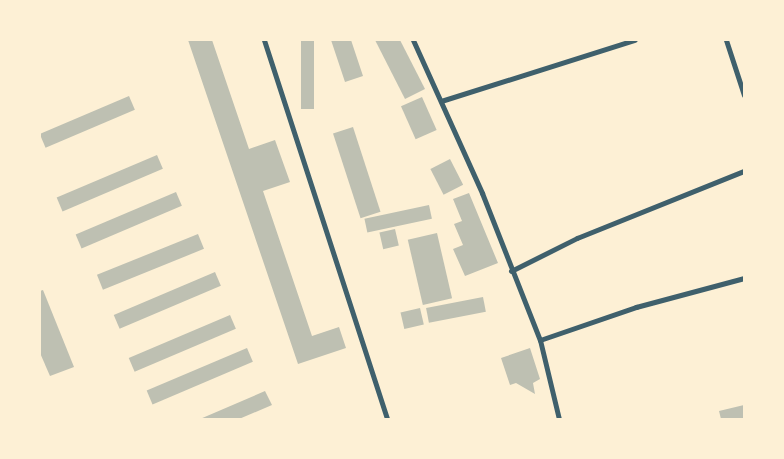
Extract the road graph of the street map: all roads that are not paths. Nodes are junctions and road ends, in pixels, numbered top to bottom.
1 (264, 40) edge
2 (414, 40) edge
3 (635, 40) edge
4 (726, 40) edge
5 (744, 95) edge
6 (441, 101) junction
7 (744, 171) edge
8 (511, 271) junction
9 (744, 278) edge
10 (540, 340) junction
11 (387, 419) edge
12 (558, 419) edge

1 - 11 street
2 - 6 street
3 - 6 street
4 - 5 street
6 - 8 street
7 - 8 street
8 - 10 street
9 - 10 street
10 - 12 street

